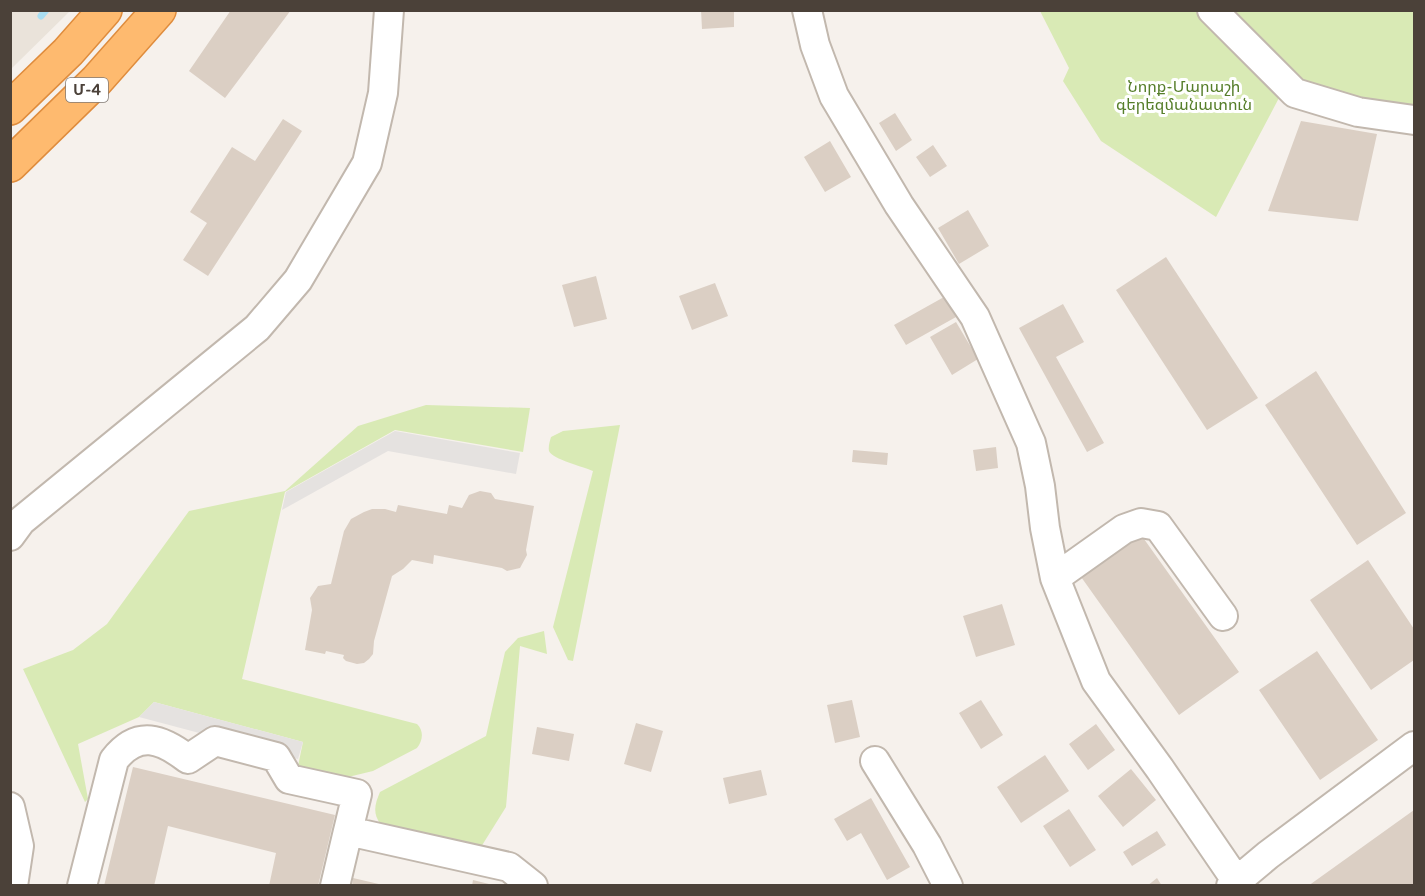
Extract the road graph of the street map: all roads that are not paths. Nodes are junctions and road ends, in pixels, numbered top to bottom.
1 (105, 10) edge
2 (159, 10) edge
3 (389, 10) edge
4 (807, 10) edge
5 (1212, 10) edge
6 (10, 108) edge
7 (1414, 120) edge
8 (10, 165) edge
9 (10, 536) edge
10 (1055, 578) junction
11 (1223, 616) dead end
12 (1414, 746) edge
13 (875, 761) dead end
14 (10, 807) edge
15 (348, 831) junction
16 (1236, 884) edge
17 (13, 885) edge
18 (82, 885) edge
19 (335, 885) edge
20 (533, 885) edge
21 (948, 885) edge

1 - 6 highway, Մ-4
2 - 8 highway, Մ-4
3 - 9 street
4 - 10 street
5 - 7 street
10 - 11 street
10 - 16 street
12 - 16 street
13 - 21 street
14 - 17 street
15 - 18 street
15 - 19 street
15 - 20 street

